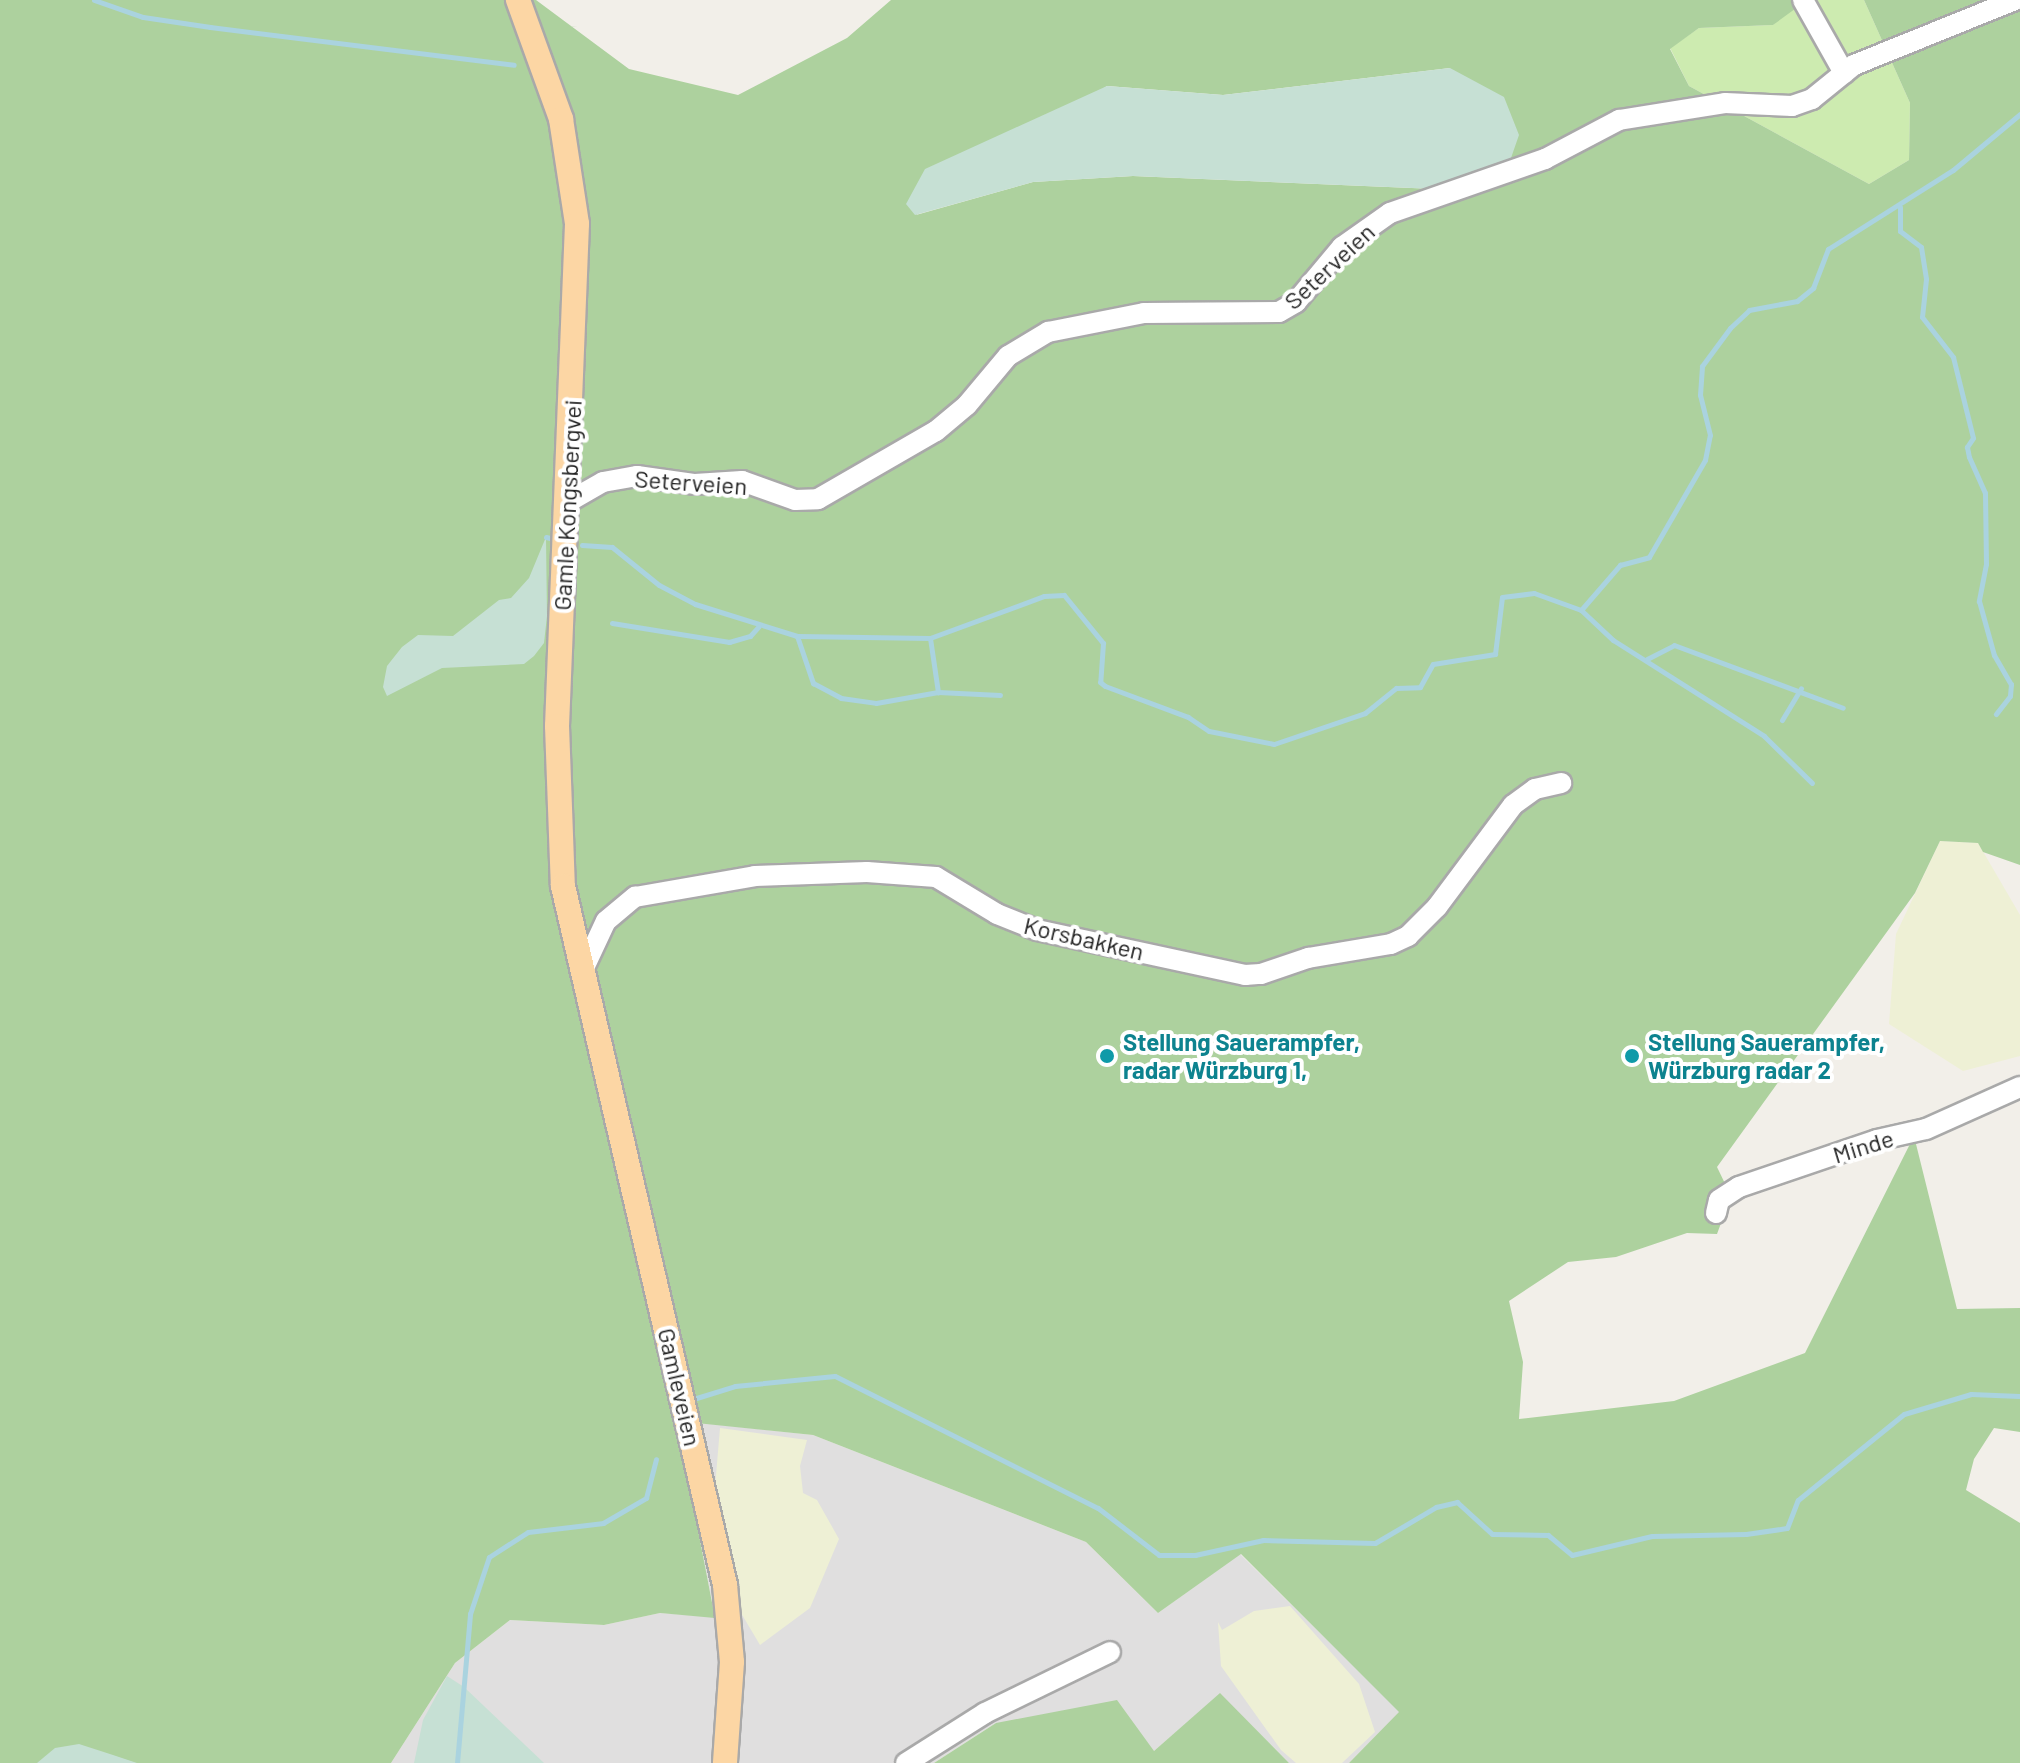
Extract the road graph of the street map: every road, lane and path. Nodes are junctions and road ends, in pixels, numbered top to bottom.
1 (518, 0) edge
2 (1803, 0) edge
3 (2015, 0) edge
4 (1844, 73) junction
5 (568, 502) junction
6 (1561, 783) dead end
7 (583, 970) junction
8 (594, 1015) joint
9 (2020, 1087) edge
10 (1716, 1213) dead end
11 (1110, 1652) dead end
12 (725, 1763) edge
13 (906, 1763) edge

1 - 5 main road, Gamle Kongsbergvei
2 - 4 street
3 - 4 street, Seterveien
4 - 5 street, Seterveien
5 - 7 main road, Gamle Kongsbergvei
6 - 7 street, Korsbakken
7 - 8 main road, Gamle Kongsbergvei
8 - 12 main road, Gamleveien
9 - 10 street, Minde
11 - 13 street

